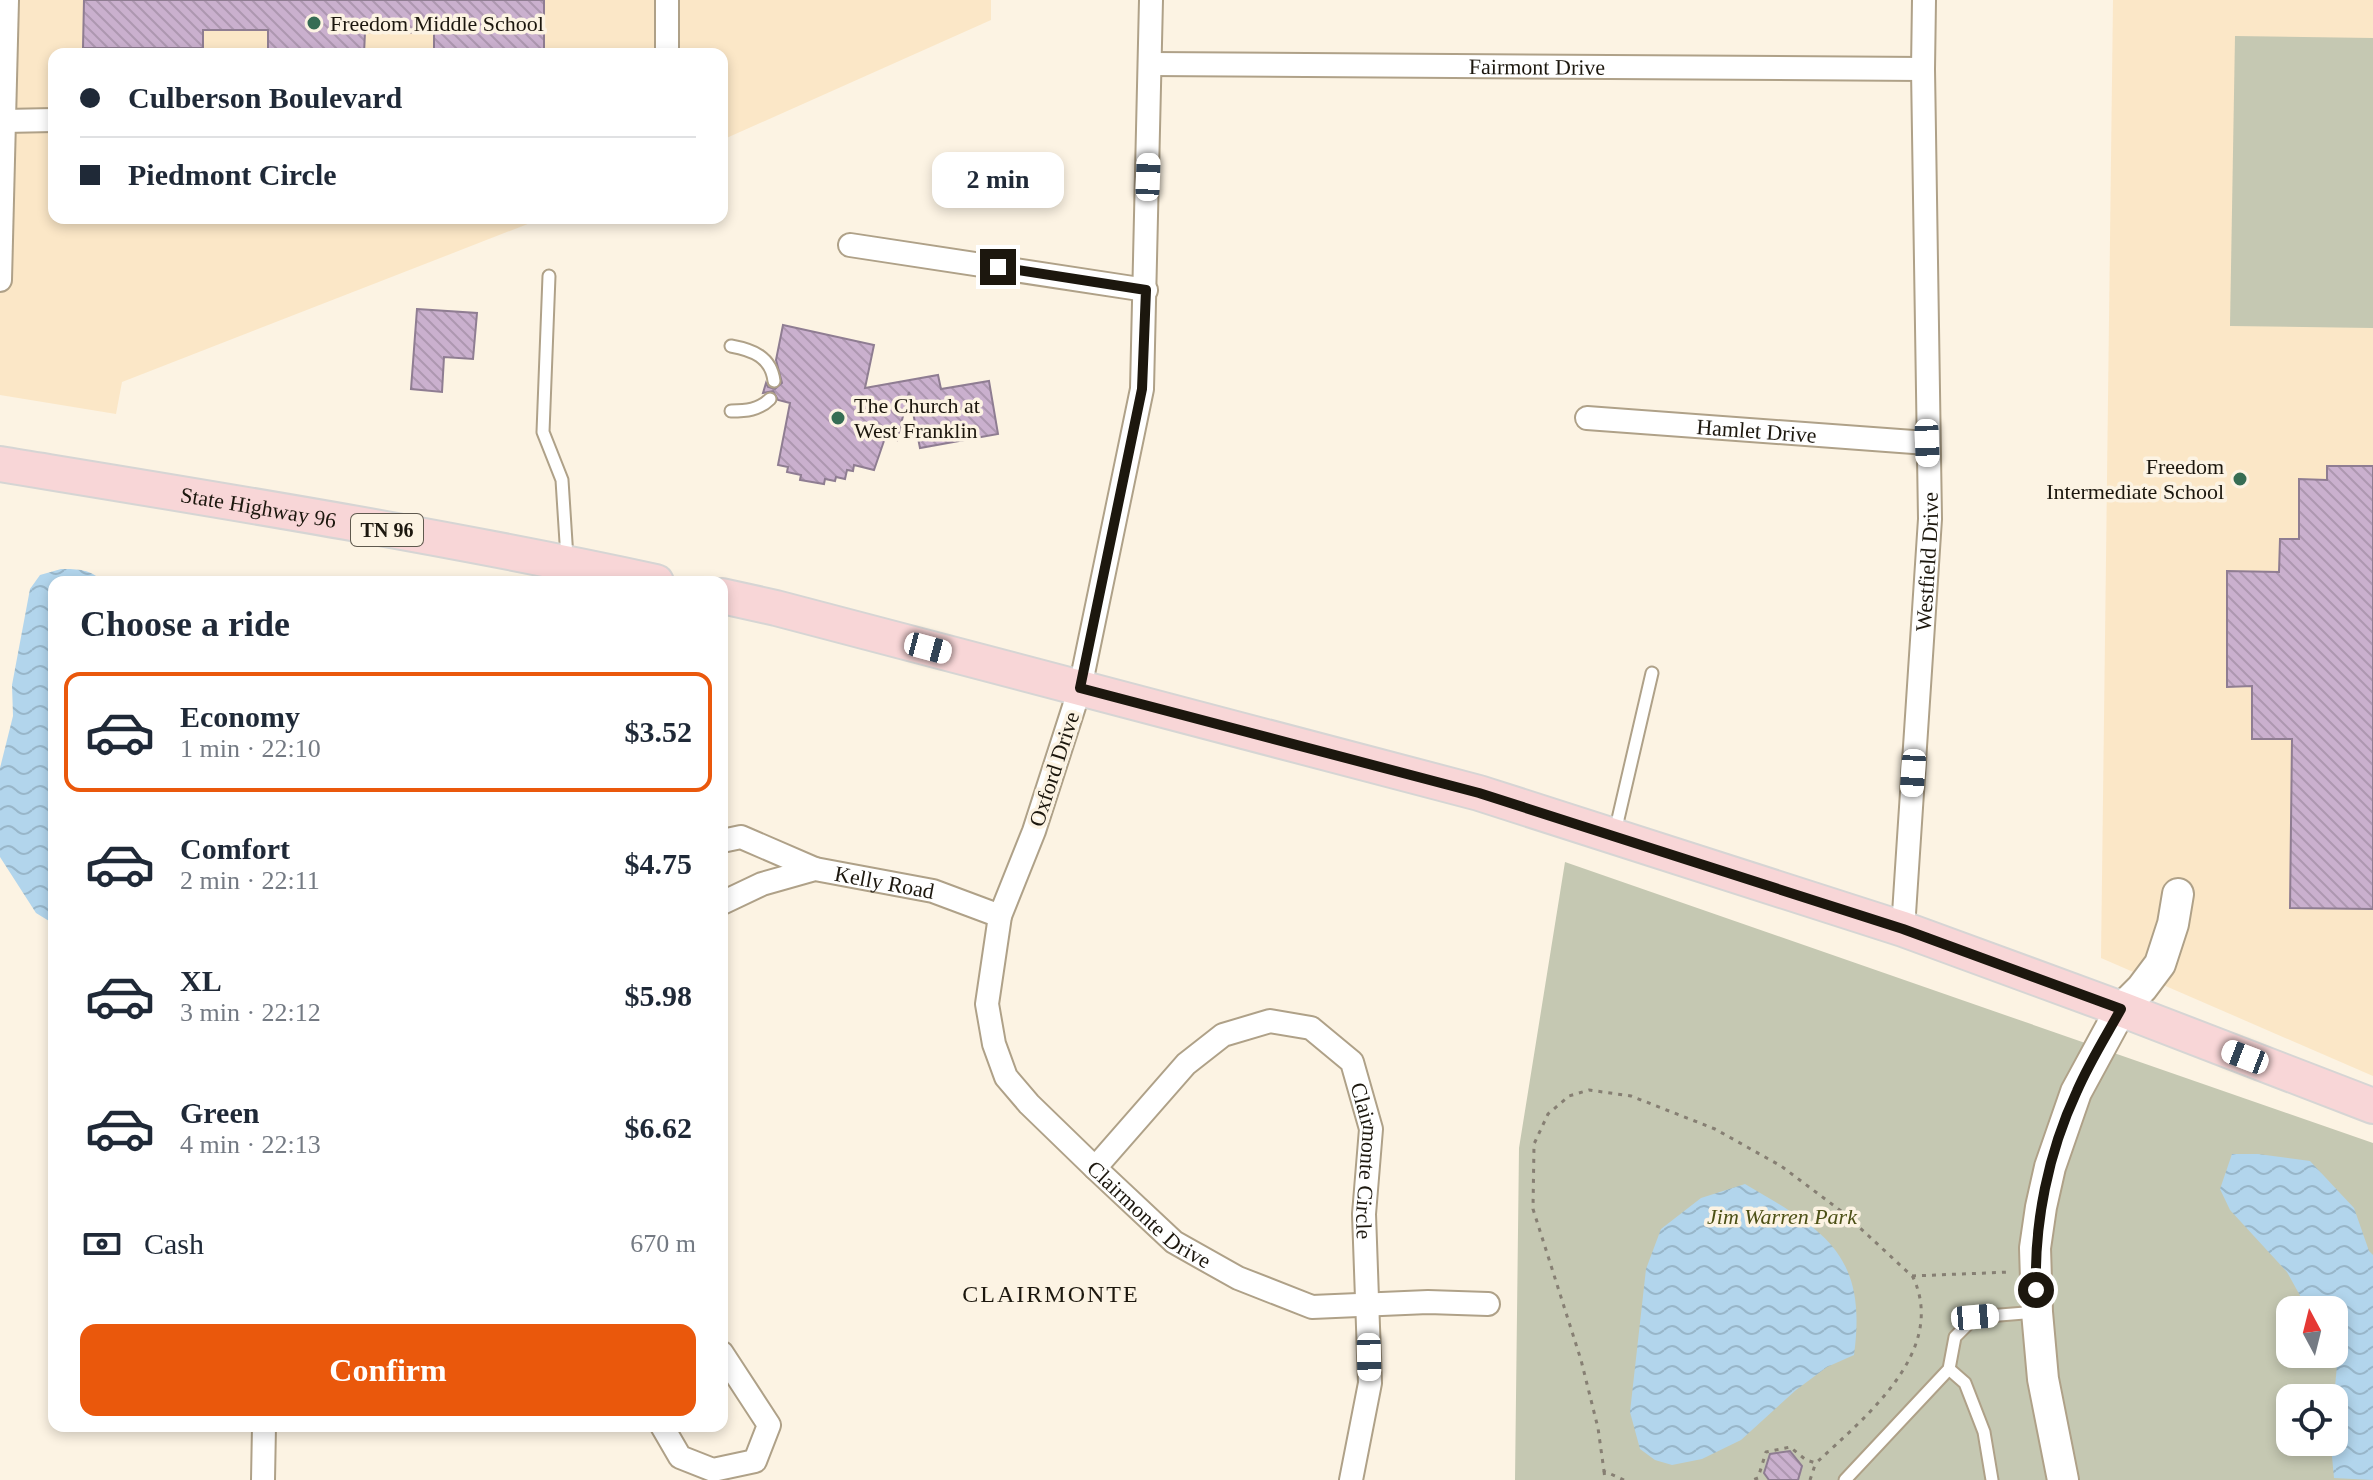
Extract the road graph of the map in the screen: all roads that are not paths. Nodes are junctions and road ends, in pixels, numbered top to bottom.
1 (7, 0) edge
2 (667, 0) edge
3 (1151, 0) edge
4 (1924, 0) edge
5 (667, 48) edge
6 (1151, 64) junction
7 (1923, 69) junction
8 (48, 120) edge
9 (4, 121) junction
10 (850, 245) dead end
11 (549, 276) dead end
12 (0, 280) edge
13 (1146, 290) junction
14 (731, 346) dead end
15 (774, 381) dead end
16 (770, 399) dead end
17 (731, 411) dead end
18 (1587, 418) dead end
19 (1927, 443) junction
20 (0, 464) edge
21 (567, 563) junction
22 (628, 576) edge
23 (728, 597) edge
24 (1652, 673) dead end
25 (1080, 688) junction
26 (1614, 836) junction
27 (728, 840) edge
28 (815, 869) junction
29 (2178, 894) dead end
30 (728, 900) edge
31 (1000, 916) junction
32 (1903, 929) junction
33 (2121, 1009) junction
34 (2373, 1106) edge
35 (1095, 1168) junction
36 (1368, 1304) junction
37 (1488, 1304) dead end
38 (2037, 1312) junction
39 (728, 1362) edge
40 (1949, 1369) junction
41 (264, 1432) edge
42 (665, 1432) edge
43 (263, 1480) edge
44 (1351, 1480) edge
45 (1845, 1480) edge
46 (1992, 1480) edge
47 (2063, 1480) edge

1 - 9 street
2 - 5 street
3 - 6 street, Oxford Drive
4 - 7 street, Westfield Drive
6 - 7 street, Fairmont Drive
6 - 13 street, Oxford Drive
7 - 19 street, Westfield Drive
8 - 9 street
9 - 12 street
10 - 13 street
11 - 21 lane
13 - 25 street, Oxford Drive
14 - 15 lane
16 - 17 lane
18 - 19 street, Hamlet Drive
19 - 32 street, Westfield Drive
20 - 21 main road, State Highway 96 / TN 96
21 - 22 main road, State Highway 96 / TN 96
23 - 25 main road
24 - 26 lane
25 - 26 main road
25 - 31 street, Oxford Drive
26 - 32 main road
27 - 28 street
28 - 30 street, Kelly Road
28 - 31 street, Kelly Road
29 - 33 street
31 - 35 street, Clairmonte Drive
32 - 33 main road
33 - 34 main road
33 - 38 street
35 - 36 street, Clairmonte Drive
35 - 36 street, Clairmonte Circle
36 - 37 street, Clairmonte Drive
36 - 44 street, Clairmonte Circle
38 - 40 lane
38 - 47 street
39 - 42 street
40 - 45 lane
40 - 46 lane
41 - 43 street

